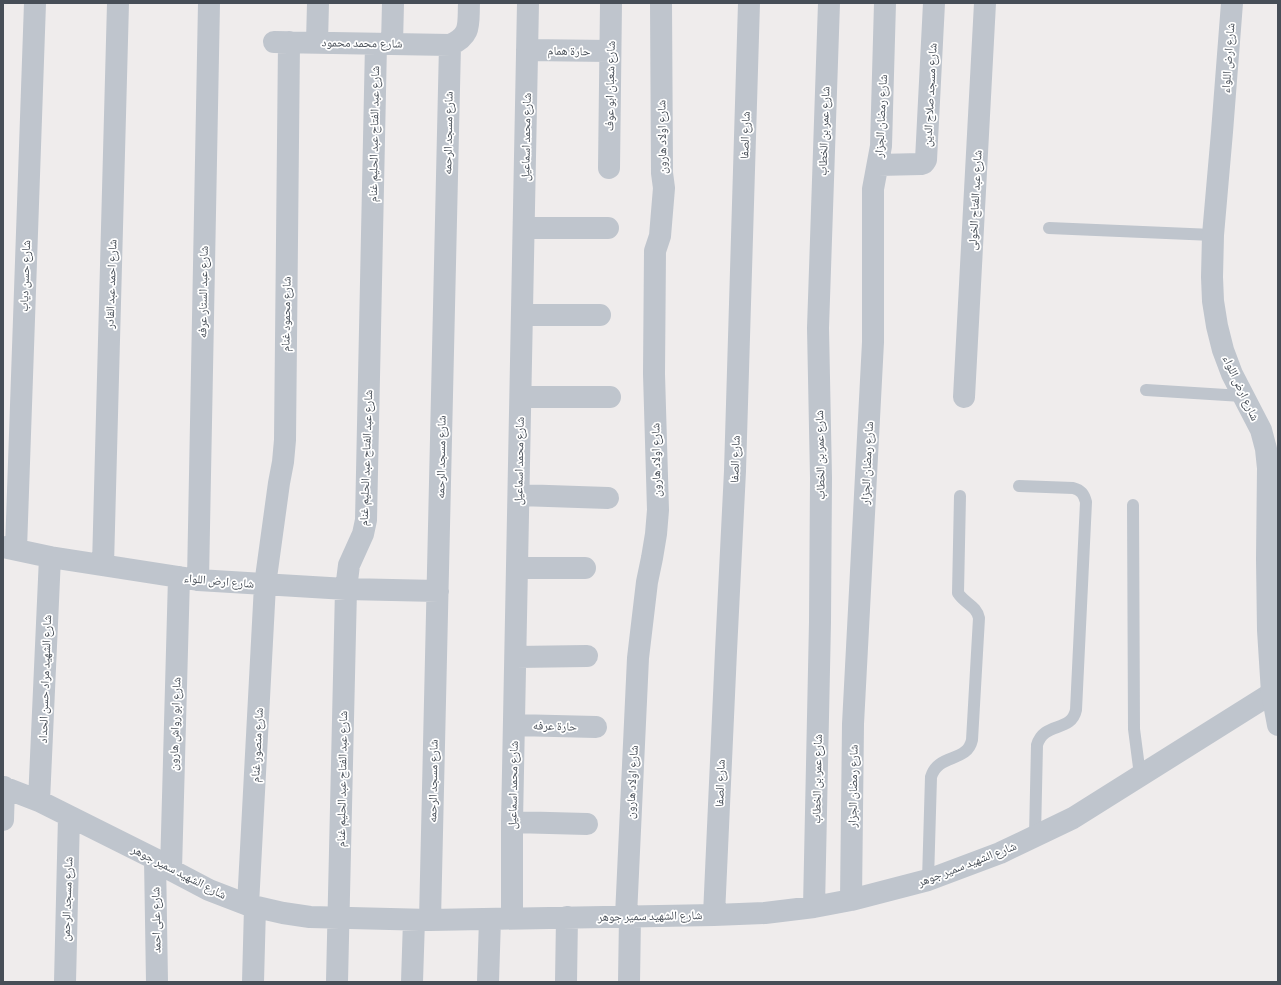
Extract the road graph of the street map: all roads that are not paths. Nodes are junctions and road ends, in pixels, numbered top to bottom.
1 (35, 3) edge
2 (118, 3) edge
3 (209, 3) edge
4 (318, 3) edge
5 (393, 3) edge
6 (469, 3) edge
7 (528, 3) edge
8 (611, 3) edge
9 (661, 3) edge
10 (749, 3) edge
11 (829, 3) edge
12 (885, 3) edge
13 (934, 3) edge
14 (985, 3) edge
15 (1232, 3) edge
16 (281, 42) joint
17 (317, 42) junction
18 (384, 44) junction
19 (450, 45) junction
20 (527, 50) junction
21 (610, 51) junction
22 (878, 165) junction
23 (609, 168) dead end
24 (524, 228) junction
25 (608, 228) dead end
26 (1049, 228) dead end
27 (1213, 235) junction
28 (522, 315) junction
29 (600, 315) dead end
30 (1146, 390) dead end
31 (521, 396) junction
32 (1242, 396) junction
33 (610, 397) dead end
34 (964, 397) dead end
35 (1019, 486) dead end
36 (519, 495) junction
37 (960, 496) dead end
38 (608, 498) dead end
39 (1133, 505) dead end
40 (9, 548) edge
41 (50, 557) junction
42 (1272, 559) edge
43 (103, 565) junction
44 (517, 568) junction
45 (585, 568) dead end
46 (189, 579) junction
47 (265, 585) junction
48 (346, 589) junction
49 (438, 591) junction
50 (587, 656) dead end
51 (516, 657) junction
52 (1272, 693) junction
53 (514, 725) junction
54 (1278, 725) edge
55 (596, 727) dead end
56 (1140, 775) junction
57 (4, 787) edge
58 (40, 801) junction
59 (69, 816) junction
60 (3, 820) edge
61 (512, 822) junction
62 (587, 824) dead end
63 (1035, 836) junction
64 (163, 864) junction
65 (928, 880) junction
66 (852, 900) junction
67 (252, 906) junction
68 (814, 907) junction
69 (714, 915) junction
70 (628, 916) junction
71 (339, 918) junction
72 (512, 918) junction
73 (566, 918) junction
74 (490, 919) junction
75 (422, 920) junction
76 (65, 982) edge
77 (157, 982) edge
78 (253, 982) edge
79 (337, 982) edge
80 (412, 982) edge
81 (488, 982) edge
82 (566, 982) edge
83 (629, 982) edge

1 - 40 street, شارع حسن دياب
2 - 43 street, شارع احمد عبد القادر
3 - 46 street, شارع عبد الستار عرفه
4 - 17 street
5 - 18 street, شارع عبد الفتاح عبد الحليم غنام
6 - 19 street
7 - 20 street, شارع محمد اسماعيل
8 - 21 street, شارع شعبان ابو عوف
9 - 70 street, شارع اولاد هارون
10 - 69 street, شارع الصفا
11 - 68 street, شارع عمر بن الخطاب
12 - 22 street, شارع رمضان الجزار
13 - 22 street, شارع مسجد صلاح الدين
14 - 34 street, شارع عبد الفتاح الخولى
15 - 27 street, شارع ارض اللواء
16 - 17 street, شارع محمد محمود
16 - 47 street, شارع محمود غنام
17 - 18 street, شارع محمد محمود
18 - 19 street, شارع محمد محمود
18 - 48 street, شارع عبد الفتاح عبد الحليم غنام
19 - 49 street, شارع مسجد الرحمه
20 - 21 street, حارة همام
20 - 24 street, شارع محمد اسماعيل
21 - 23 street, شارع شعبان ابو عوف
22 - 66 street, شارع رمضان الجزار
24 - 25 street
24 - 28 street, شارع محمد اسماعيل
26 - 27 lane
27 - 32 street, شارع ارض اللواء
28 - 29 street
28 - 31 street, شارع محمد اسماعيل
30 - 32 lane
31 - 33 street
31 - 36 street, شارع محمد اسماعيل
32 - 42 street, شارع ارض اللواء
35 - 63 lane
36 - 38 street
36 - 44 street, شارع محمد اسماعيل
37 - 65 lane
39 - 56 lane
40 - 41 street, شارع ارض اللواء
41 - 43 street, شارع ارض اللواء
41 - 58 street, شارع الشهيد مراد حسن الحداد
42 - 52 street, شارع ارض اللواء
43 - 46 street, شارع ارض اللواء
44 - 45 street
44 - 51 street, شارع محمد اسماعيل
46 - 47 street, شارع ارض اللواء
46 - 64 street, شارع ابو رواش هارون
47 - 48 street, شارع ارض اللواء
47 - 67 street, شارع منصور غنام
48 - 49 street, شارع ارض اللواء
48 - 71 street, شارع عبد الفتاح عبد الحليم غنام
49 - 75 street, شارع مسجد الرحمه
50 - 51 street
51 - 53 street, شارع محمد اسماعيل
52 - 54 street, شارع ارض اللواء
52 - 56 street, شارع الشهيد سمير جوهر
53 - 55 street, حارة عرفه
53 - 61 street, شارع محمد اسماعيل
56 - 63 street, شارع الشهيد سمير جوهر
57 - 58 street, شارع الشهيد سمير جوهر
57 - 60 street
58 - 59 street, شارع الشهيد سمير جوهر
59 - 64 street, شارع الشهيد سمير جوهر
59 - 76 street, شارع مسجد الرحمن
61 - 62 street
61 - 72 street, شارع محمد اسماعيل
63 - 65 street, شارع الشهيد سمير جوهر
64 - 67 street, شارع الشهيد سمير جوهر
64 - 77 street, شارع على احمد
65 - 66 street, شارع الشهيد سمير جوهر
66 - 68 street, شارع الشهيد سمير جوهر
67 - 71 street, شارع الشهيد سمير جوهر
67 - 78 street, شارع منصور غنام
68 - 69 street, شارع الشهيد سمير جوهر
69 - 70 street, شارع الشهيد سمير جوهر
70 - 73 street, شارع الشهيد سمير جوهر
70 - 83 street, شارع اولاد هارون
71 - 75 street, شارع الشهيد سمير جوهر
71 - 79 street, شارع عبد الفتاح عبد الحليم غنام
72 - 73 street, شارع الشهيد سمير جوهر
72 - 74 street, شارع الشهيد سمير جوهر
73 - 82 street
74 - 75 street, شارع الشهيد سمير جوهر
74 - 81 street
75 - 80 street, شارع مسجد الرحمه

